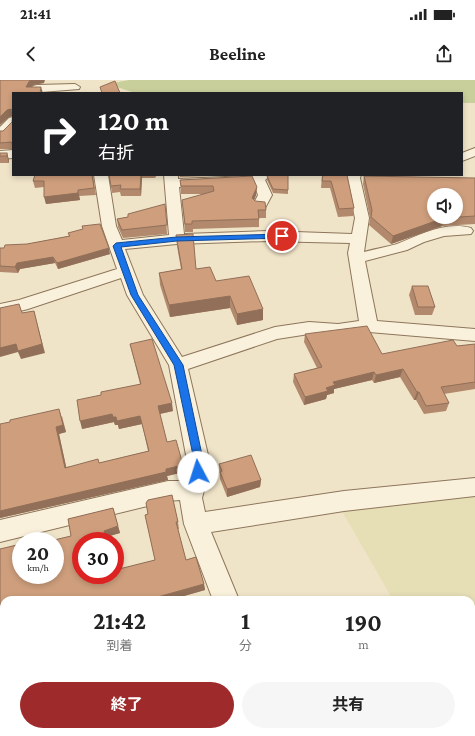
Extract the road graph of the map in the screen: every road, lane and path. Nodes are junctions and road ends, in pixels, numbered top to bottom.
1 (75, 87) dead end
2 (35, 92) edge
3 (12, 122) edge
4 (0, 133) edge
5 (475, 152) edge
6 (12, 154) edge
7 (0, 155) edge
8 (463, 157) edge
9 (101, 176) edge
10 (261, 177) edge
11 (354, 177) edge
12 (172, 179) edge
13 (260, 205) edge
14 (466, 231) dead end
15 (177, 239) junction
16 (358, 239) junction
17 (116, 246) junction
18 (357, 258) junction
19 (126, 271) junction
20 (0, 310) edge
21 (369, 326) junction
22 (475, 335) edge
23 (178, 365) junction
24 (475, 487) edge
25 (193, 490) junction
26 (196, 524) junction
27 (0, 531) edge
28 (224, 596) edge

1 - 2 street
3 - 4 street
5 - 8 street
6 - 7 street
9 - 17 street
10 - 12 street
10 - 13 street
11 - 16 street
12 - 15 street
14 - 18 street
15 - 16 street
15 - 17 street
16 - 18 street
17 - 19 street
18 - 21 street
19 - 20 street
19 - 23 street
21 - 22 street
21 - 23 street
23 - 25 street
24 - 26 street
25 - 26 street
25 - 27 street
26 - 28 street

